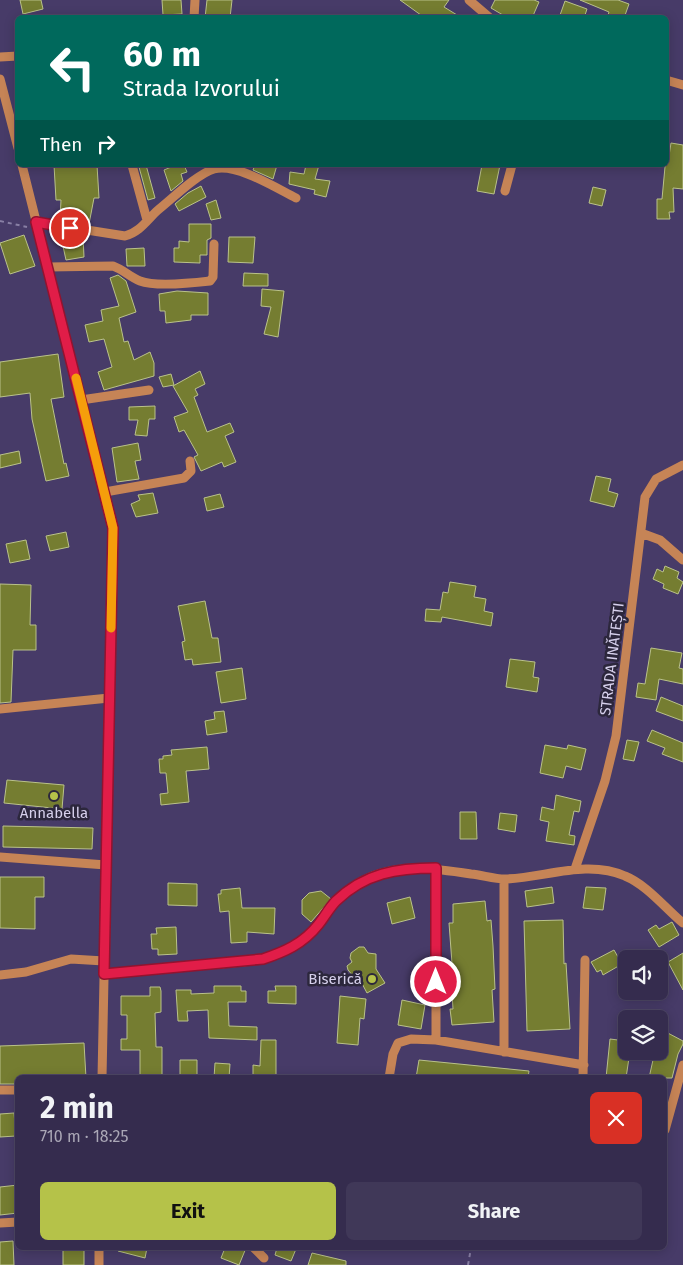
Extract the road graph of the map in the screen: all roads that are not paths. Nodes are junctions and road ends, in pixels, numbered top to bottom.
1 (195, 0) edge
2 (469, 0) edge
3 (194, 15) edge
4 (486, 15) edge
5 (15, 56) edge
6 (0, 57) edge
7 (0, 79) edge
8 (669, 81) edge
9 (683, 84) edge
10 (15, 136) edge
11 (22, 167) edge
12 (133, 167) edge
13 (213, 167) edge
14 (511, 167) edge
15 (505, 190) dead end
16 (296, 198) dead end
17 (147, 220) junction
18 (37, 226) junction
19 (214, 244) dead end
20 (48, 267) junction
21 (149, 390) dead end
22 (81, 400) junction
23 (190, 461) dead end
24 (683, 465) edge
25 (105, 492) junction
26 (640, 533) junction
27 (683, 560) edge
28 (109, 698) junction
29 (0, 709) edge
30 (0, 857) edge
31 (106, 865) junction
32 (436, 868) junction
33 (575, 869) junction
34 (504, 879) junction
35 (683, 923) edge
36 (586, 960) dead end
37 (104, 961) junction
38 (104, 974) junction
39 (0, 975) edge
40 (436, 1040) junction
41 (504, 1052) junction
42 (584, 1065) junction
43 (683, 1065) edge
44 (102, 1075) edge
45 (390, 1075) edge
46 (583, 1075) edge
47 (0, 1090) edge
48 (15, 1090) edge
49 (667, 1123) edge
50 (15, 1222) edge
51 (0, 1223) edge
52 (99, 1250) edge
53 (256, 1250) edge
54 (264, 1258) dead end
55 (99, 1265) edge

1 - 3 street
2 - 4 street
5 - 6 street
7 - 10 street
8 - 9 street
11 - 18 street
12 - 17 street
13 - 16 street
13 - 17 street
14 - 15 street
17 - 18 street
18 - 20 street
19 - 20 street
20 - 22 street
21 - 22 street
22 - 25 street
23 - 25 street
24 - 26 street, STRADA INĂTEȘTI
25 - 28 street
26 - 27 street
26 - 33 street, STRADA INĂTEȘTI
28 - 29 street
28 - 31 street
30 - 31 street
31 - 37 street
32 - 34 street
32 - 38 street
32 - 40 street
33 - 34 street
33 - 35 street
34 - 41 street
36 - 42 street
37 - 38 street
37 - 39 street
38 - 44 street
40 - 41 street
40 - 45 street
41 - 42 street
42 - 46 street
43 - 49 street
47 - 48 street
50 - 51 street
52 - 55 street
53 - 54 street

